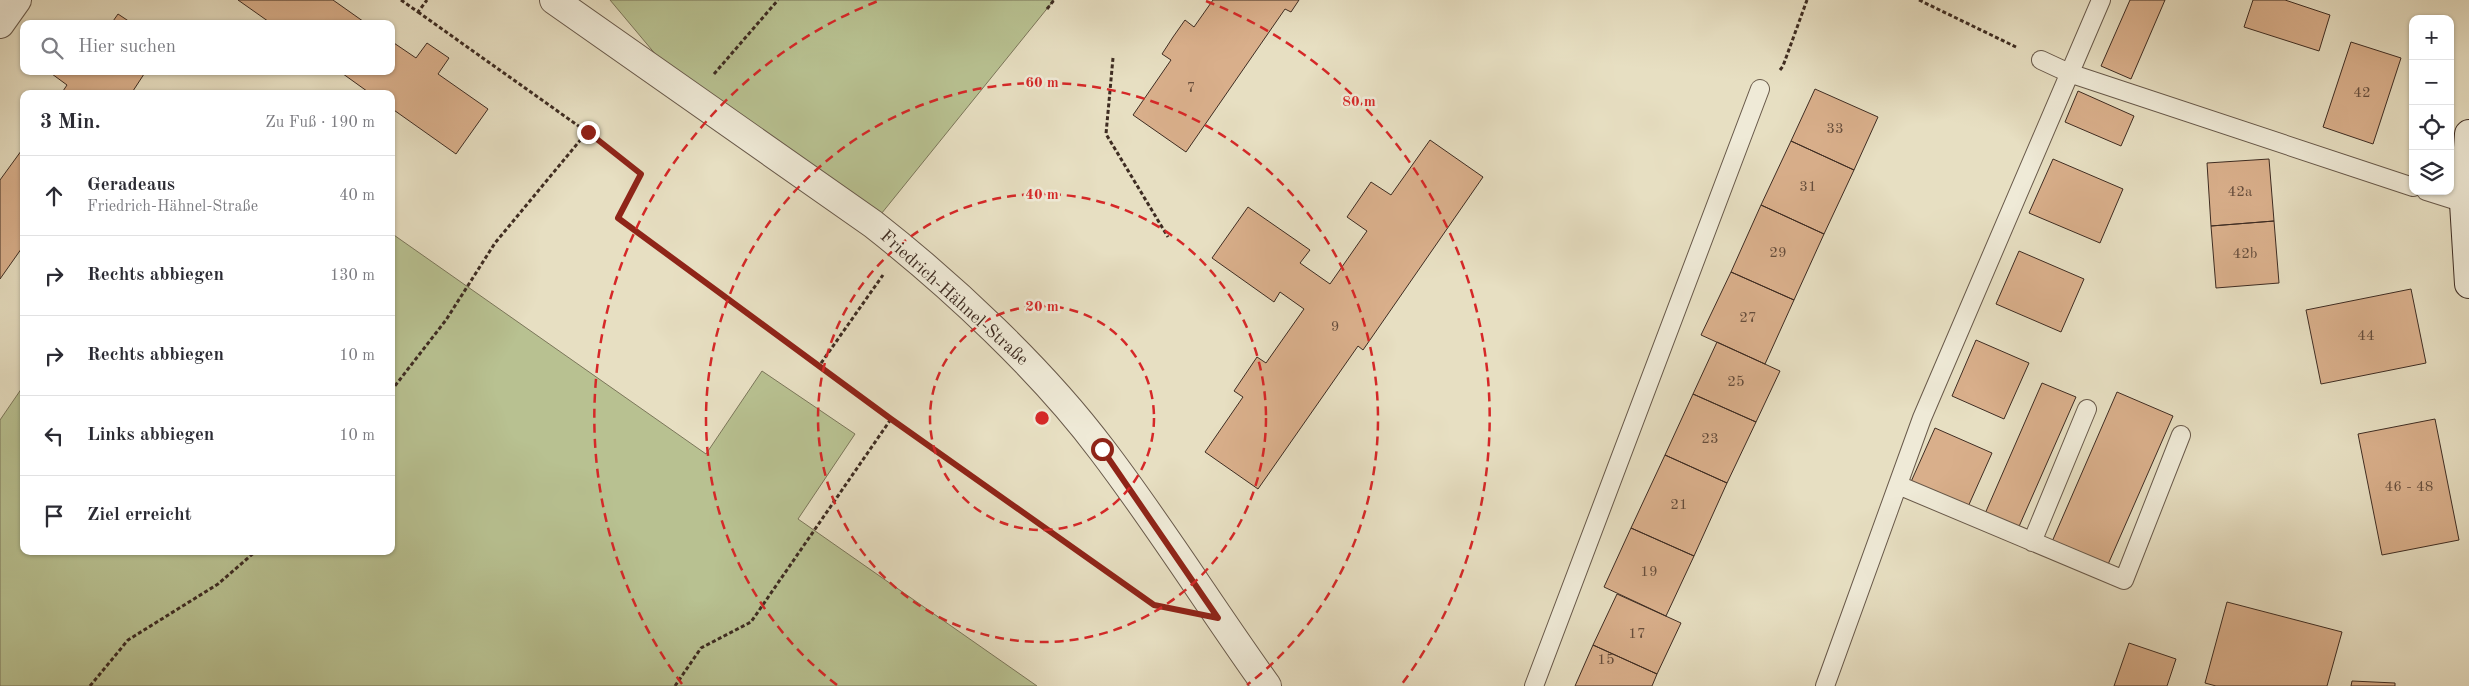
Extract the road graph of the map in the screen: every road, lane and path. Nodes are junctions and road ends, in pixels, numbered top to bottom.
1 (17, 0) edge
2 (401, 0) edge
3 (426, 0) edge
4 (554, 0) edge
5 (778, 0) edge
6 (1054, 0) edge
7 (1807, 0) edge
8 (1919, 0) edge
9 (2101, 0) edge
10 (1047, 9) dead end
11 (418, 12) junction
12 (0, 24) edge
13 (1114, 58) dead end
14 (2041, 60) joint
15 (2069, 73) junction
16 (1760, 89) joint
17 (693, 99) junction
18 (588, 132) junction
19 (2469, 134) edge
20 (2469, 139) edge
21 (2409, 186) edge
22 (2439, 195) edge
23 (2464, 203) junction
24 (1168, 237) dead end
25 (902, 248) junction
26 (2469, 284) edge
27 (818, 366) junction
28 (395, 386) edge
29 (2088, 409) dead end
30 (891, 419) junction
31 (2181, 435) dead end
32 (1898, 485) junction
33 (2032, 542) junction
34 (251, 555) edge
35 (1218, 618) junction
36 (90, 686) edge
37 (675, 686) edge
38 (1267, 686) edge
39 (1534, 686) edge
40 (1825, 686) edge

1 - 12 street
2 - 11 path
3 - 11 path
4 - 17 street, Friedrich-Hähnel-Straße
5 - 17 path
6 - 10 path
7 - 16 path
8 - 14 path
9 - 15 lane
11 - 18 path
13 - 24 path
14 - 15 lane
15 - 21 lane
15 - 32 lane
16 - 39 lane
17 - 25 street, Friedrich-Hähnel-Straße
18 - 27 path
18 - 28 path
19 - 20 street
20 - 23 street
22 - 23 lane
23 - 26 street
25 - 27 path
25 - 35 street, Friedrich-Hähnel-Straße
27 - 30 path
29 - 33 lane
30 - 35 path
30 - 37 path
31 - 33 lane
32 - 33 lane
32 - 40 lane
34 - 36 path
35 - 38 street, Friedrich-Hähnel-Straße

